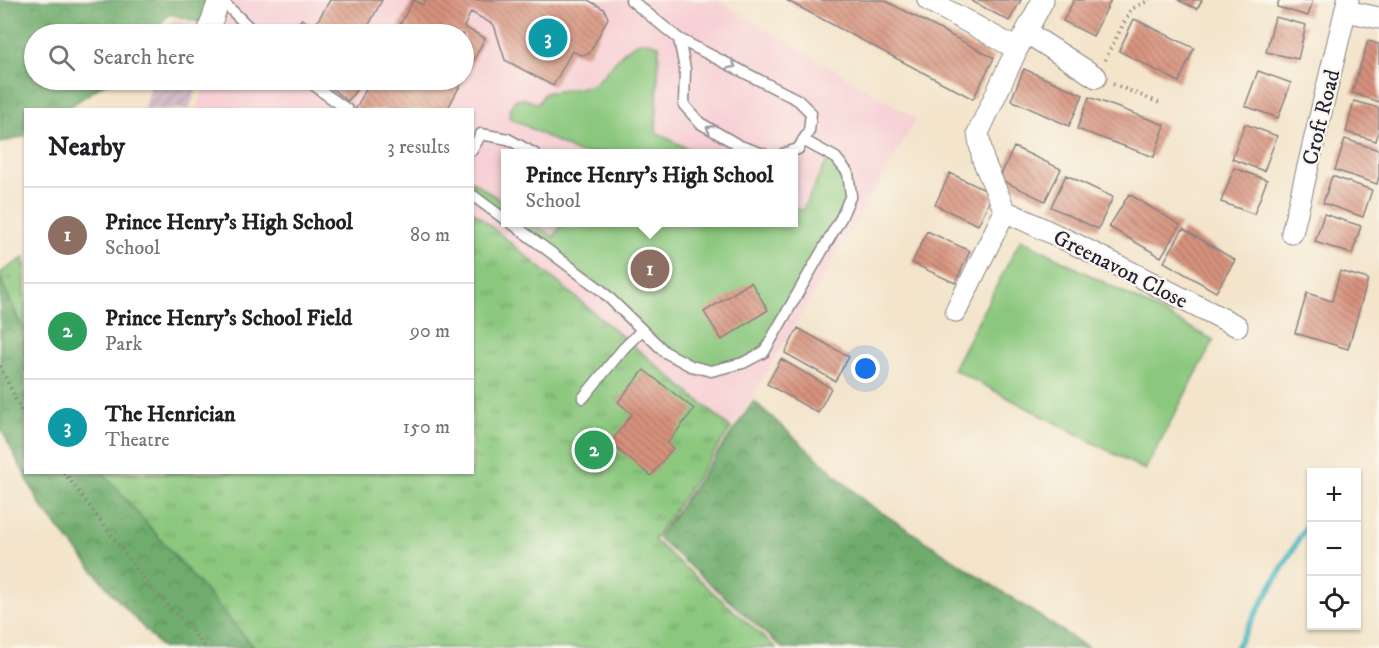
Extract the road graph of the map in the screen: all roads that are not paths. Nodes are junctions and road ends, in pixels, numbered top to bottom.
1 (220, 0) edge
2 (631, 0) edge
3 (928, 0) edge
4 (1043, 0) edge
5 (1347, 6) edge
6 (1379, 18) edge
7 (211, 24) edge
8 (245, 24) edge
9 (680, 39) junction
10 (1022, 40) junction
11 (1096, 77) road end
12 (320, 90) edge
13 (345, 108) edge
14 (803, 140) junction
15 (474, 146) edge
16 (527, 149) edge
17 (750, 149) edge
18 (795, 149) edge
19 (474, 196) edge
20 (1005, 211) junction
21 (501, 216) edge
22 (516, 227) edge
23 (1292, 233) dead end
24 (956, 311) dead end
25 (1237, 326) dead end
26 (642, 330) junction
27 (583, 398) dead end

1 - 7 street
1 - 8 lane
2 - 9 lane
3 - 10 street
4 - 10 street
5 - 6 street
5 - 23 street, Croft Road
9 -> 14 lane
17 -> 9 lane
10 - 11 street
10 - 20 street
12 - 13 lane
14 - 18 lane
14 - 26 lane
15 - 16 lane
19 - 21 lane
20 - 24 street
20 - 25 street, Greenavon Close
22 - 26 lane
26 - 27 lane

